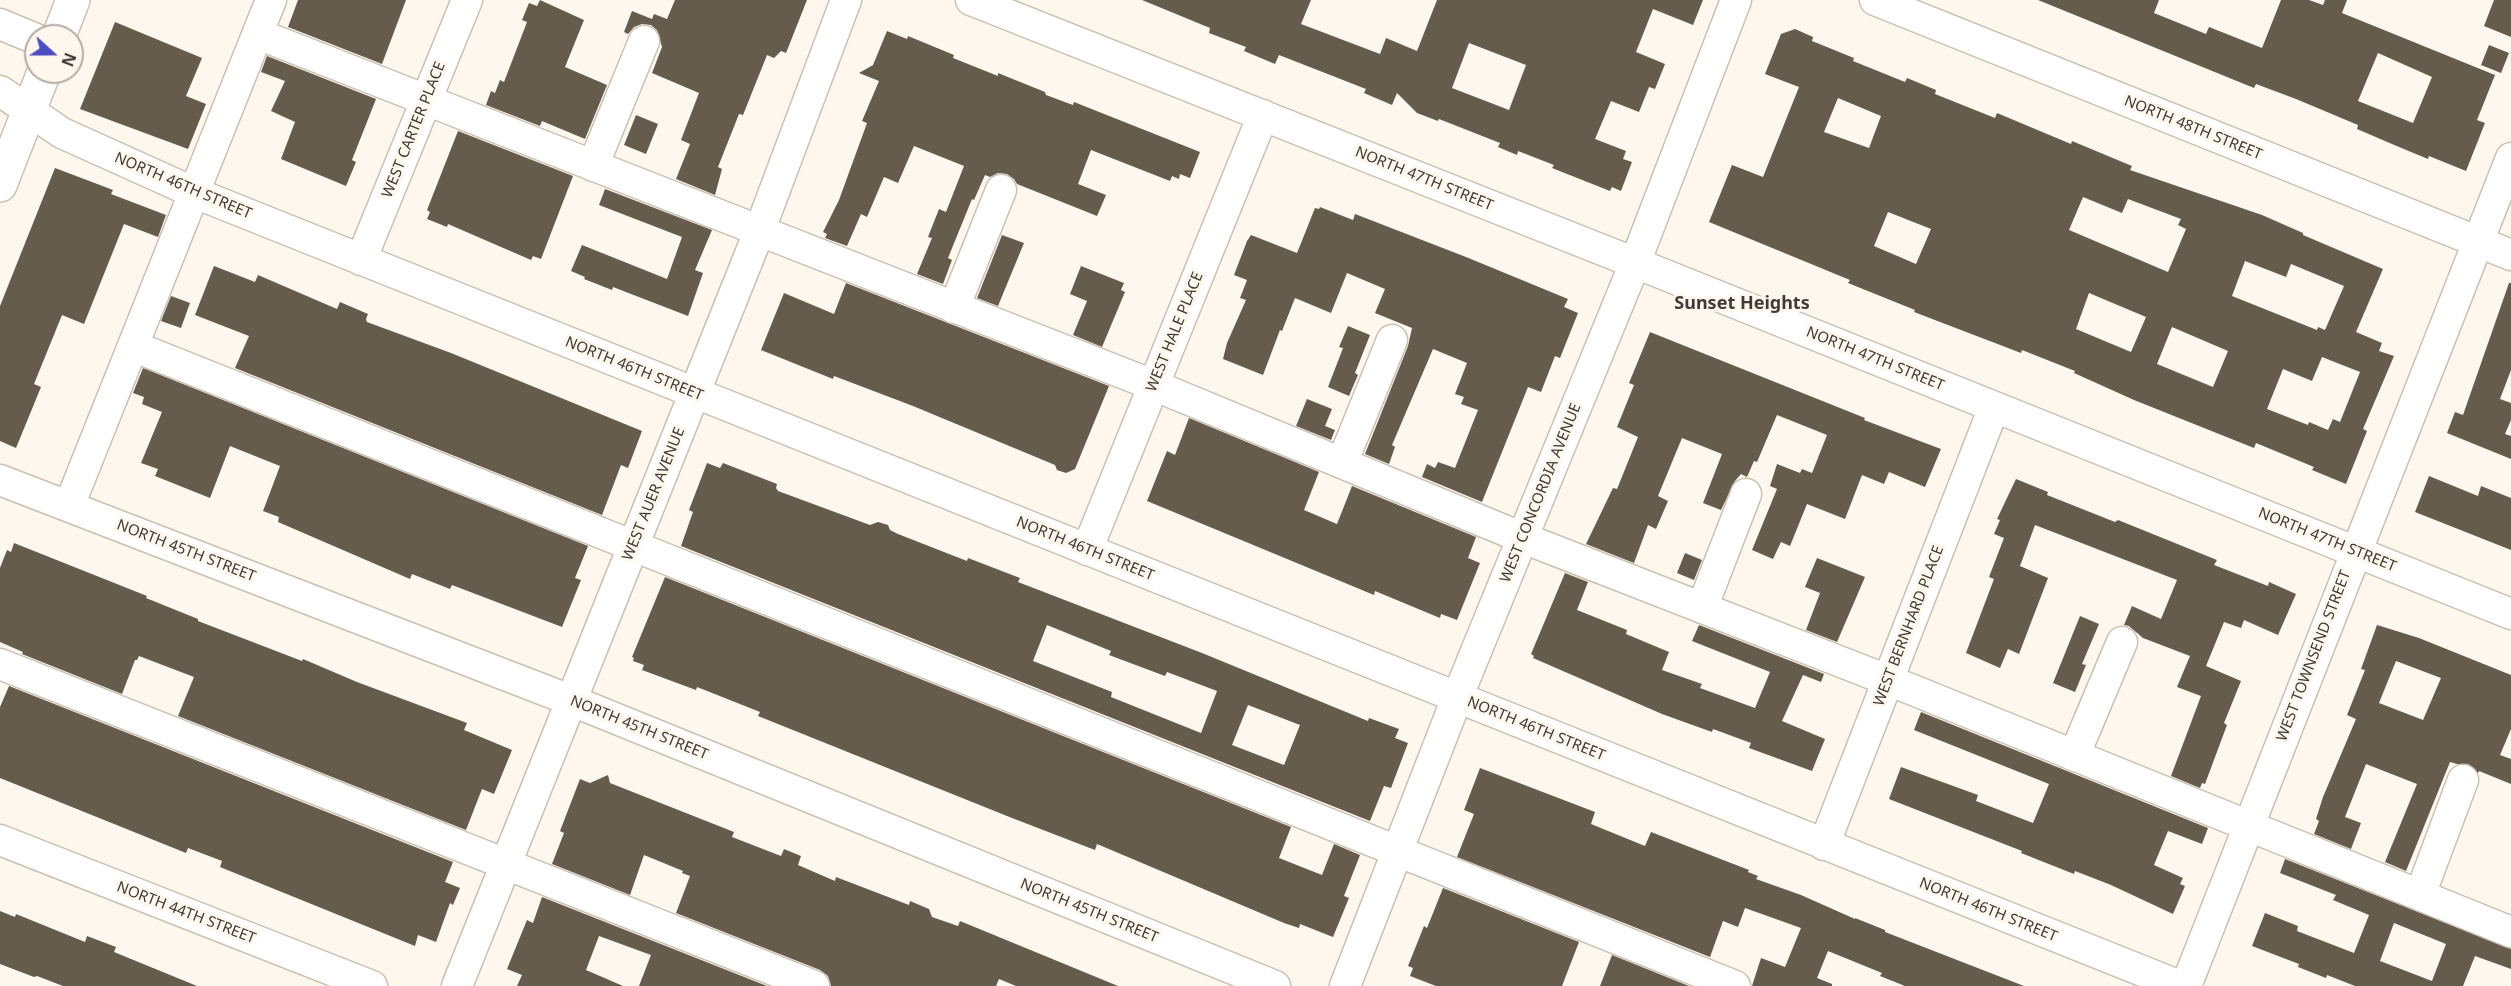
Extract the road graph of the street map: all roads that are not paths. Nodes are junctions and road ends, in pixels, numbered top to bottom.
1 (73, 0) edge
2 (271, 0) edge
3 (467, 0) edge
4 (846, 0) edge
5 (971, 0) edge
6 (1736, 0) edge
7 (1875, 0) edge
8 (0, 24) edge
9 (63, 24) edge
10 (258, 33) junction
11 (24, 34) edge
12 (644, 41) dead end
13 (39, 84) edge
14 (0, 91) edge
15 (426, 100) junction
16 (28, 112) junction
17 (1263, 115) junction
18 (2511, 158) edge
19 (593, 166) junction
20 (0, 185) edge
21 (1001, 190) dead end
22 (195, 193) junction
23 (759, 232) junction
24 (2479, 242) junction
25 (2511, 255) edge
26 (362, 260) junction
27 (1635, 263) junction
28 (954, 308) junction
29 (1392, 340) dead end
30 (133, 346) junction
31 (1153, 385) junction
32 (694, 393) junction
33 (1994, 407) junction
34 (1342, 463) junction
35 (0, 480) edge
36 (1746, 494) dead end
37 (69, 506) junction
38 (1522, 538) junction
39 (633, 546) junction
40 (1087, 550) junction
41 (2356, 551) junction
42 (1702, 608) junction
43 (2511, 614) edge
44 (2122, 642) dead end
45 (0, 664) edge
46 (1888, 680) junction
47 (1457, 698) junction
48 (570, 700) junction
49 (2074, 756) junction
50 (2463, 780) dead end
51 (2247, 826) junction
52 (0, 840) edge
53 (1824, 845) junction
54 (1398, 850) junction
55 (506, 862) junction
56 (2420, 895) junction
57 (2511, 932) edge
58 (372, 986) edge
59 (458, 986) edge
60 (814, 986) edge
61 (1275, 986) edge
62 (1345, 986) edge
63 (1735, 986) edge
64 (2180, 986) edge
65 (2186, 986) edge

1 - 9 main road
2 - 10 street
3 - 15 street, WEST CARTER PLACE
4 - 23 street, WEST AUER AVENUE
5 - 17 street, NORTH 47TH STREET
6 - 27 street, WEST CONCORDIA AVENUE
7 - 24 street, NORTH 48TH STREET
8 - 11 street
10 - 15 street
10 - 22 street
12 - 19 street
13 - 16 main road
14 - 16 street, NORTH 46TH STREET
15 - 19 street
15 - 26 street, WEST CARTER PLACE
16 - 20 main road
16 - 22 street, NORTH 46TH STREET
17 - 27 street, NORTH 47TH STREET
17 - 31 street, WEST HALE PLACE
18 - 24 street, WEST TOWNSEND STREET
19 - 23 street
21 - 28 street
22 - 26 street, NORTH 46TH STREET
22 - 30 street
23 - 28 street
23 - 32 street, WEST AUER AVENUE
24 - 25 street, NORTH 48TH STREET
24 - 41 street, WEST TOWNSEND STREET
26 - 32 street, NORTH 46TH STREET
27 - 33 street, NORTH 47TH STREET
27 - 38 street, WEST CONCORDIA AVENUE
28 - 31 street
29 - 34 street
30 - 37 street
30 - 39 street
31 - 34 street
31 - 40 street, WEST HALE PLACE
32 - 39 street, WEST AUER AVENUE
32 - 40 street, NORTH 46TH STREET
33 - 41 street, NORTH 47TH STREET
33 - 46 street, WEST BERNHARD PLACE
34 - 38 street
35 - 37 street, NORTH 45TH STREET
36 - 42 street
37 - 48 street, NORTH 45TH STREET
38 - 42 street
38 - 47 street, WEST CONCORDIA AVENUE
39 - 48 street, WEST AUER AVENUE
39 - 54 street
40 - 47 street, NORTH 46TH STREET
41 - 43 street, NORTH 47TH STREET
41 - 51 street, WEST TOWNSEND STREET
42 - 46 street
44 - 49 street
45 - 55 street
46 - 49 street
46 - 53 street, WEST BERNHARD PLACE
47 - 53 street, NORTH 46TH STREET
47 - 54 street, WEST CONCORDIA AVENUE
48 - 55 street, WEST AUER AVENUE
48 - 61 street, NORTH 45TH STREET
49 - 51 street
50 - 56 street
51 - 56 street
51 - 65 street, WEST TOWNSEND STREET
52 - 58 street, NORTH 44TH STREET
53 - 64 street, NORTH 46TH STREET
54 - 62 street, WEST CONCORDIA AVENUE
54 - 63 street
55 - 59 street, WEST AUER AVENUE
55 - 60 street
56 - 57 street

